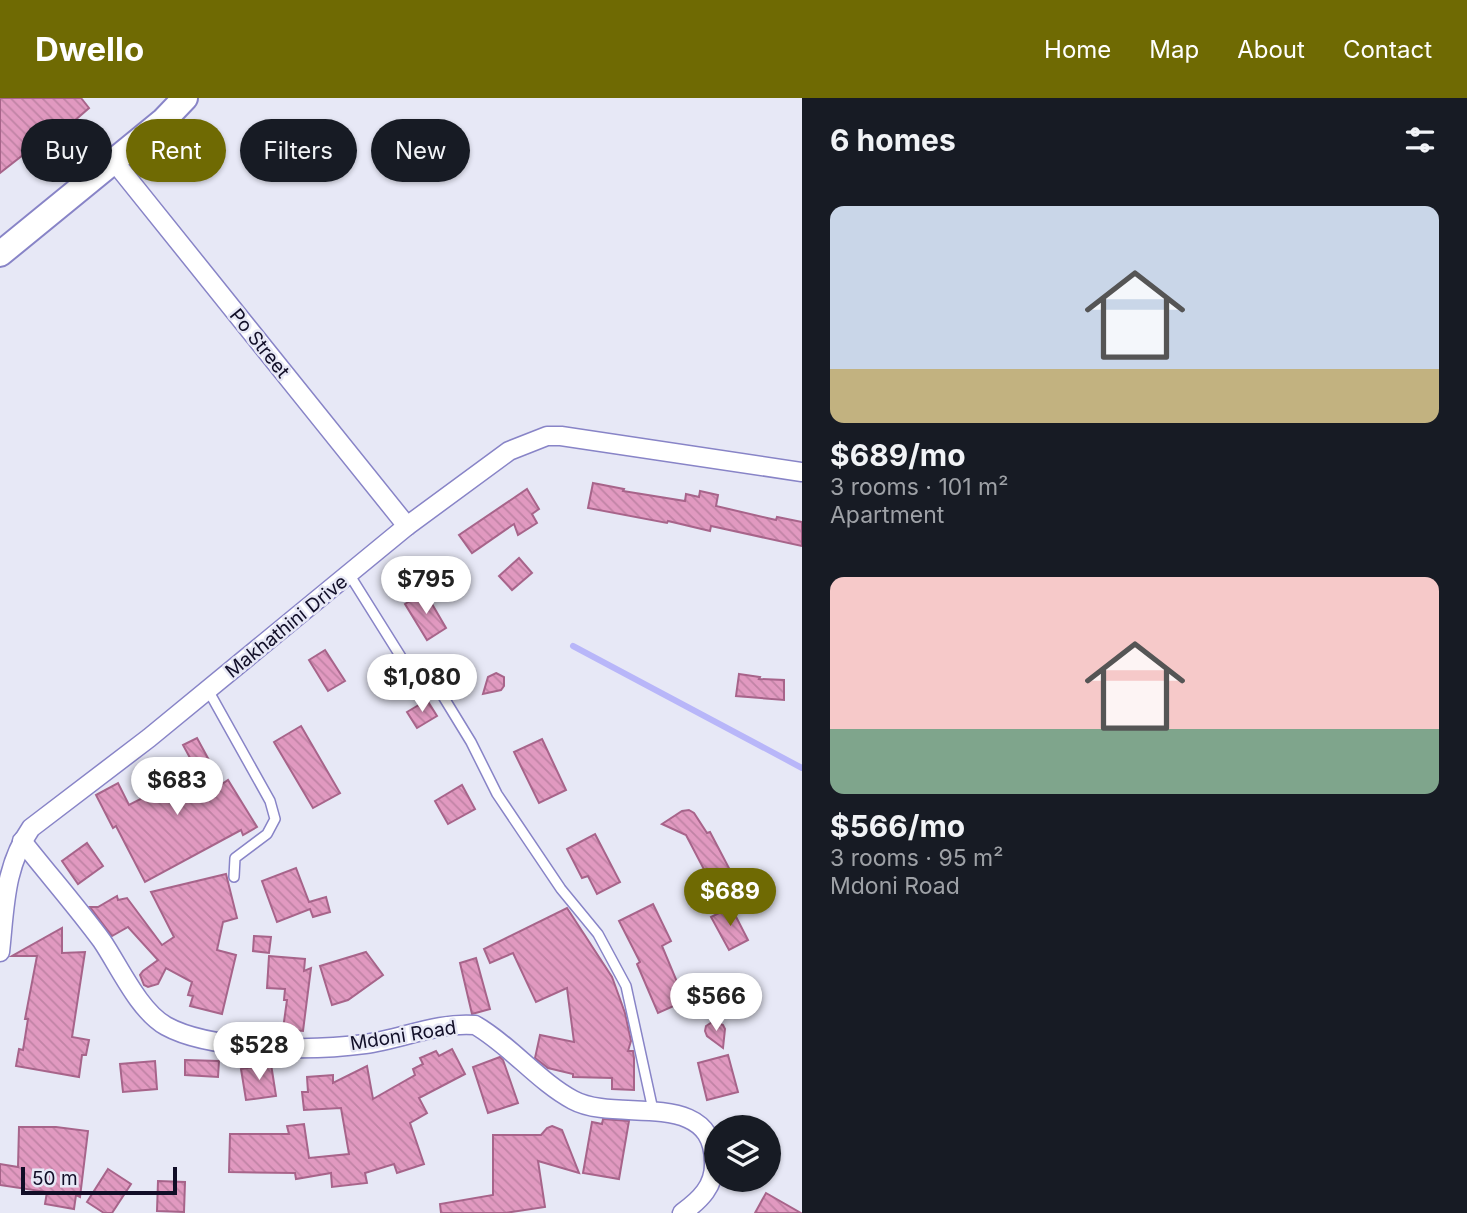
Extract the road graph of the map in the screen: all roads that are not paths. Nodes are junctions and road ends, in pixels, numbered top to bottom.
1 (185, 98) edge
2 (113, 160) junction
3 (0, 254) edge
4 (802, 472) edge
5 (407, 526) junction
6 (349, 574) junction
7 (208, 690) junction
8 (22, 841) junction
9 (234, 877) dead end
10 (0, 953) edge
11 (653, 1110) junction
12 (682, 1213) edge

1 - 2 street
2 - 3 street
2 - 5 street, Po Street
4 - 5 street, Makhathini Drive
5 - 6 street, Makhathini Drive
6 - 7 street, Makhathini Drive
6 - 11 lane
7 - 8 street, Makhathini Drive
7 - 9 lane
8 - 10 street, Makhathini Drive
8 - 11 street, Mdoni Road
11 - 12 street, Mdoni Road

